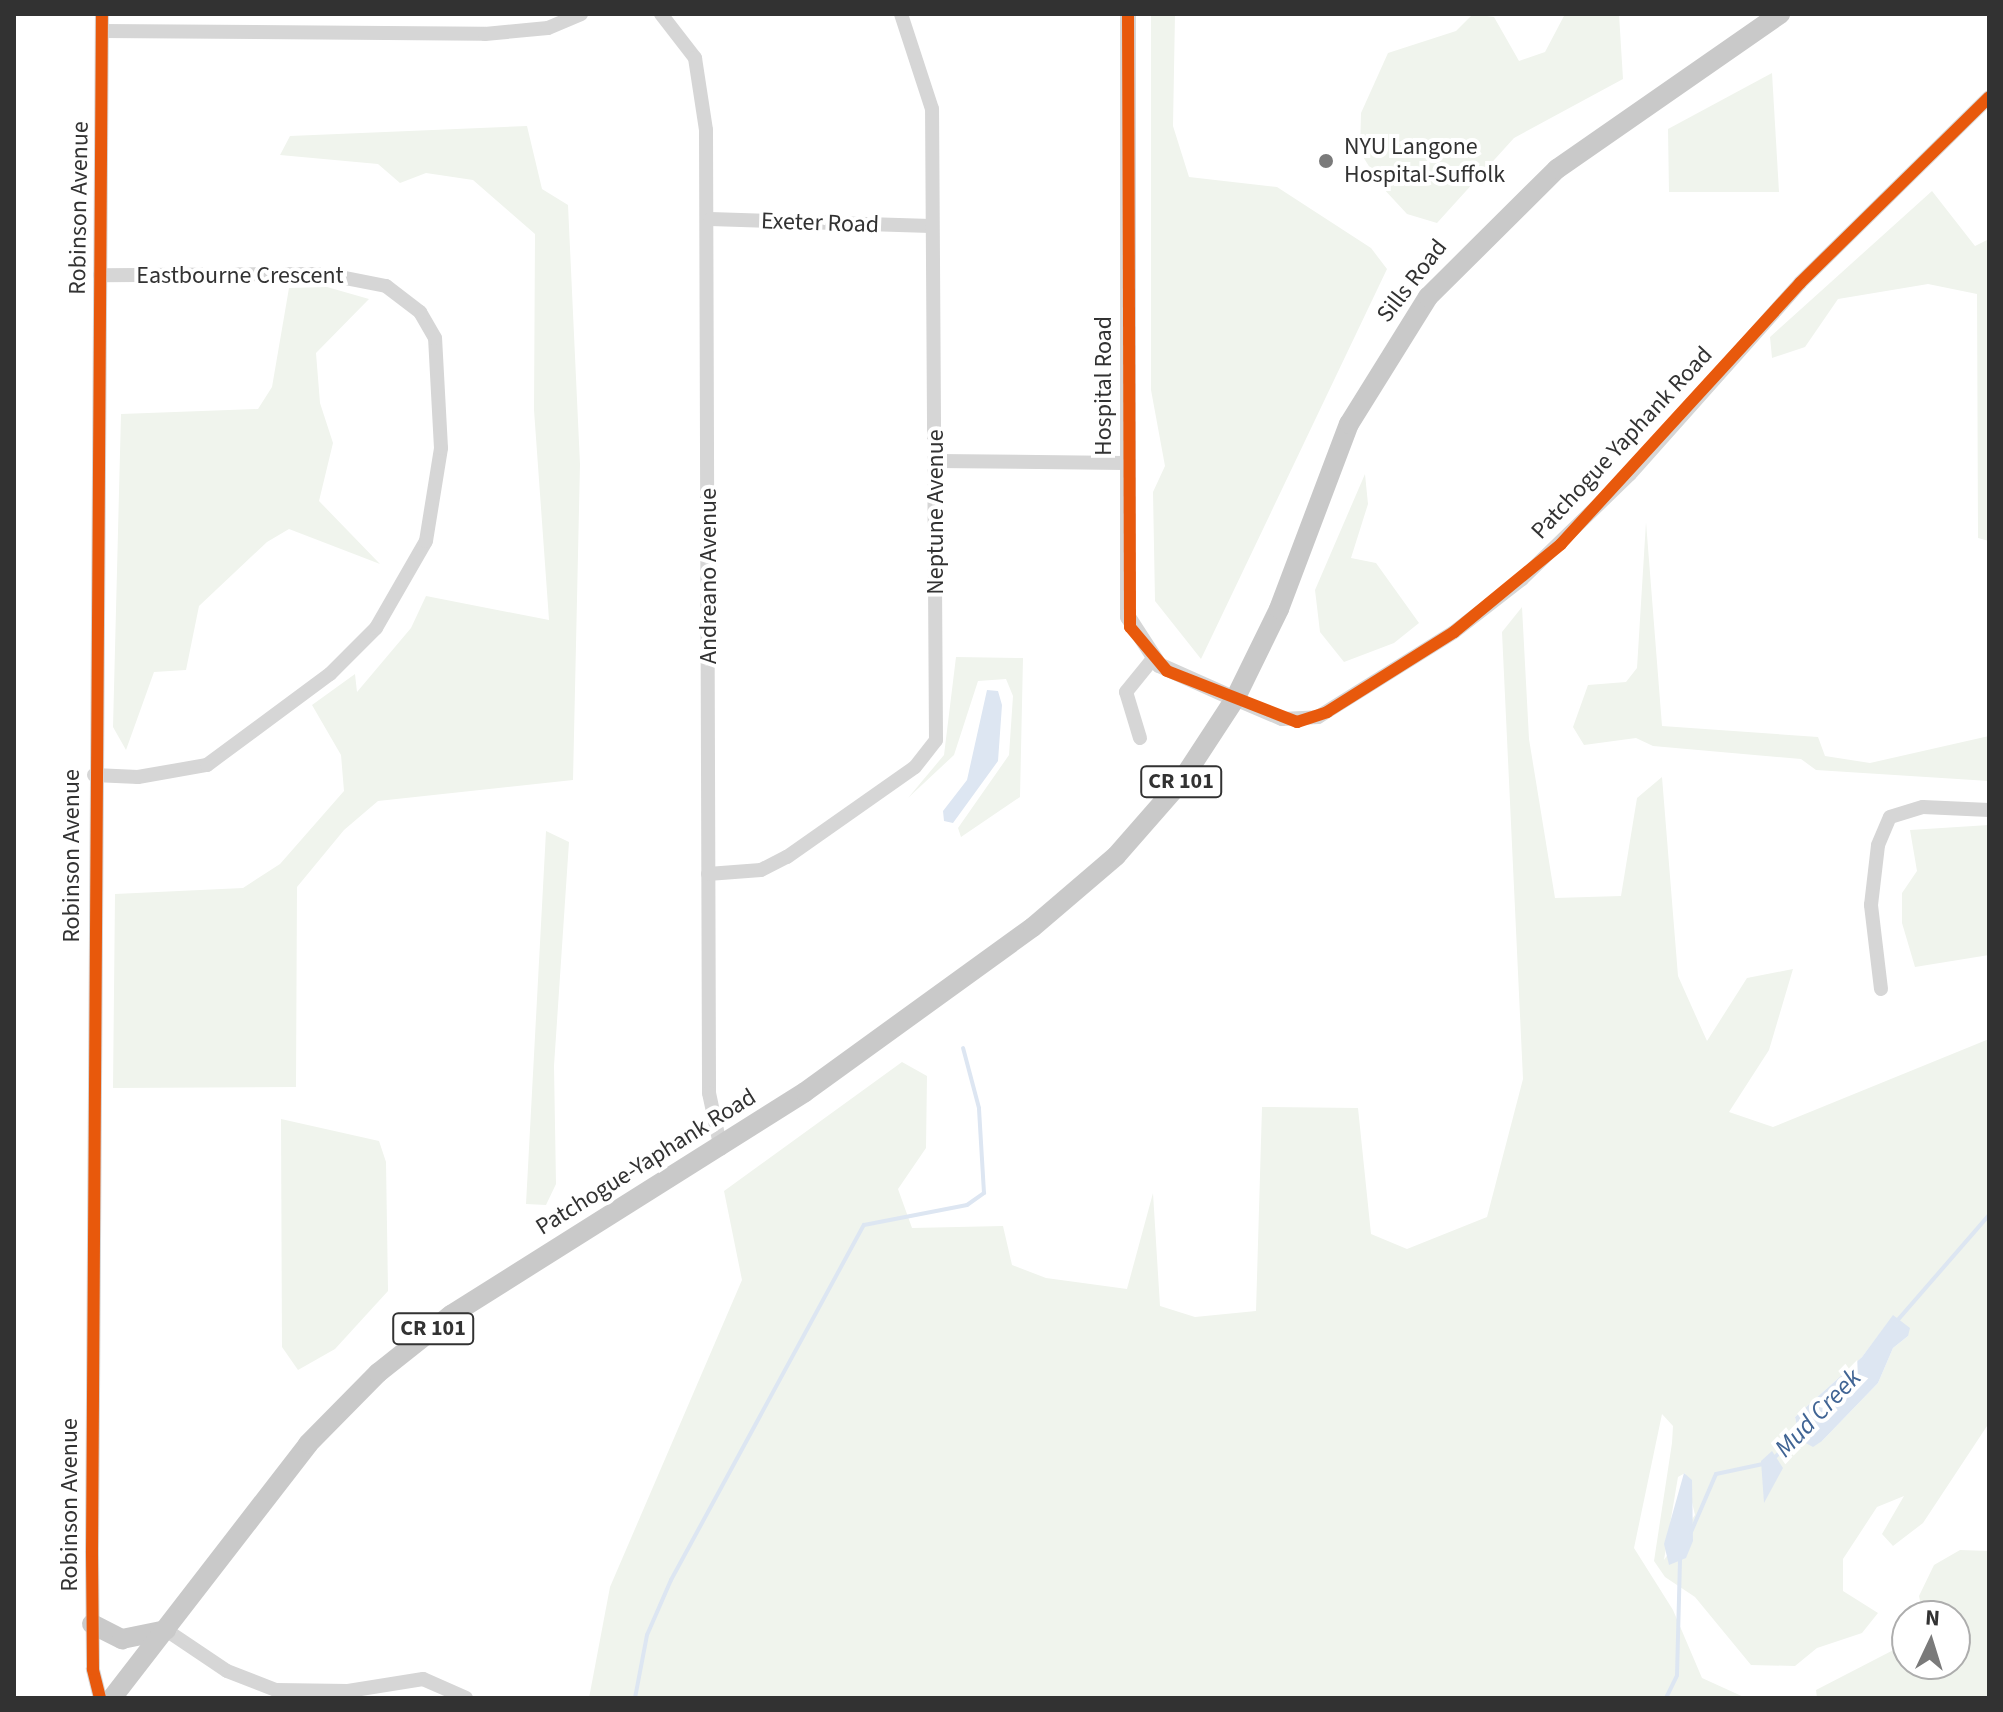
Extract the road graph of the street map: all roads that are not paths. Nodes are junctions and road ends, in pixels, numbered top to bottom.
1 (102, 14) edge
2 (581, 14) edge
3 (661, 14) edge
4 (901, 14) edge
5 (1128, 14) edge
6 (1780, 14) edge
7 (102, 31) junction
8 (1989, 97) edge
9 (710, 219) junction
10 (931, 226) junction
11 (100, 275) junction
12 (937, 461) junction
13 (1125, 463) junction
14 (1152, 660) junction
15 (1235, 699) junction
16 (1140, 738) dead end
17 (94, 775) junction
18 (1989, 810) edge
19 (708, 874) junction
20 (1881, 989) dead end
21 (721, 1149) junction
22 (92, 1624) junction
23 (166, 1630) junction
24 (314, 1695) edge
25 (100, 1698) edge
26 (112, 1698) edge
27 (466, 1698) edge

1 - 7 street, Robinson Avenue
2 - 7 street
3 - 9 street, Andreano Avenue
4 - 10 street, Neptune Avenue
5 - 13 street, Hospital Road
6 - 15 main road, Sills Road / CR 101
7 - 11 street, Robinson Avenue
8 - 15 street, Patchogue Yaphank Road
9 - 10 street, Exeter Road
9 - 19 street, Andreano Avenue
10 - 12 street, Neptune Avenue
11 - 17 street, Robinson Avenue
11 - 17 street, Eastbourne Crescent
12 - 13 street
12 - 19 street, Neptune Avenue
13 - 14 street, Hospital Road
14 - 15 street
14 - 16 street
15 - 21 main road, Patchogue-Yaphank Road / CR 101
17 - 22 street, Robinson Avenue
18 - 20 street
19 - 21 street, Andreano Avenue
21 - 23 main road, Patchogue-Yaphank Road / CR 101
22 - 23 main road
22 - 25 street, Robinson Avenue
23 - 24 street
23 - 26 main road, Patchogue-Yaphank Road / CR 101
24 - 27 street

